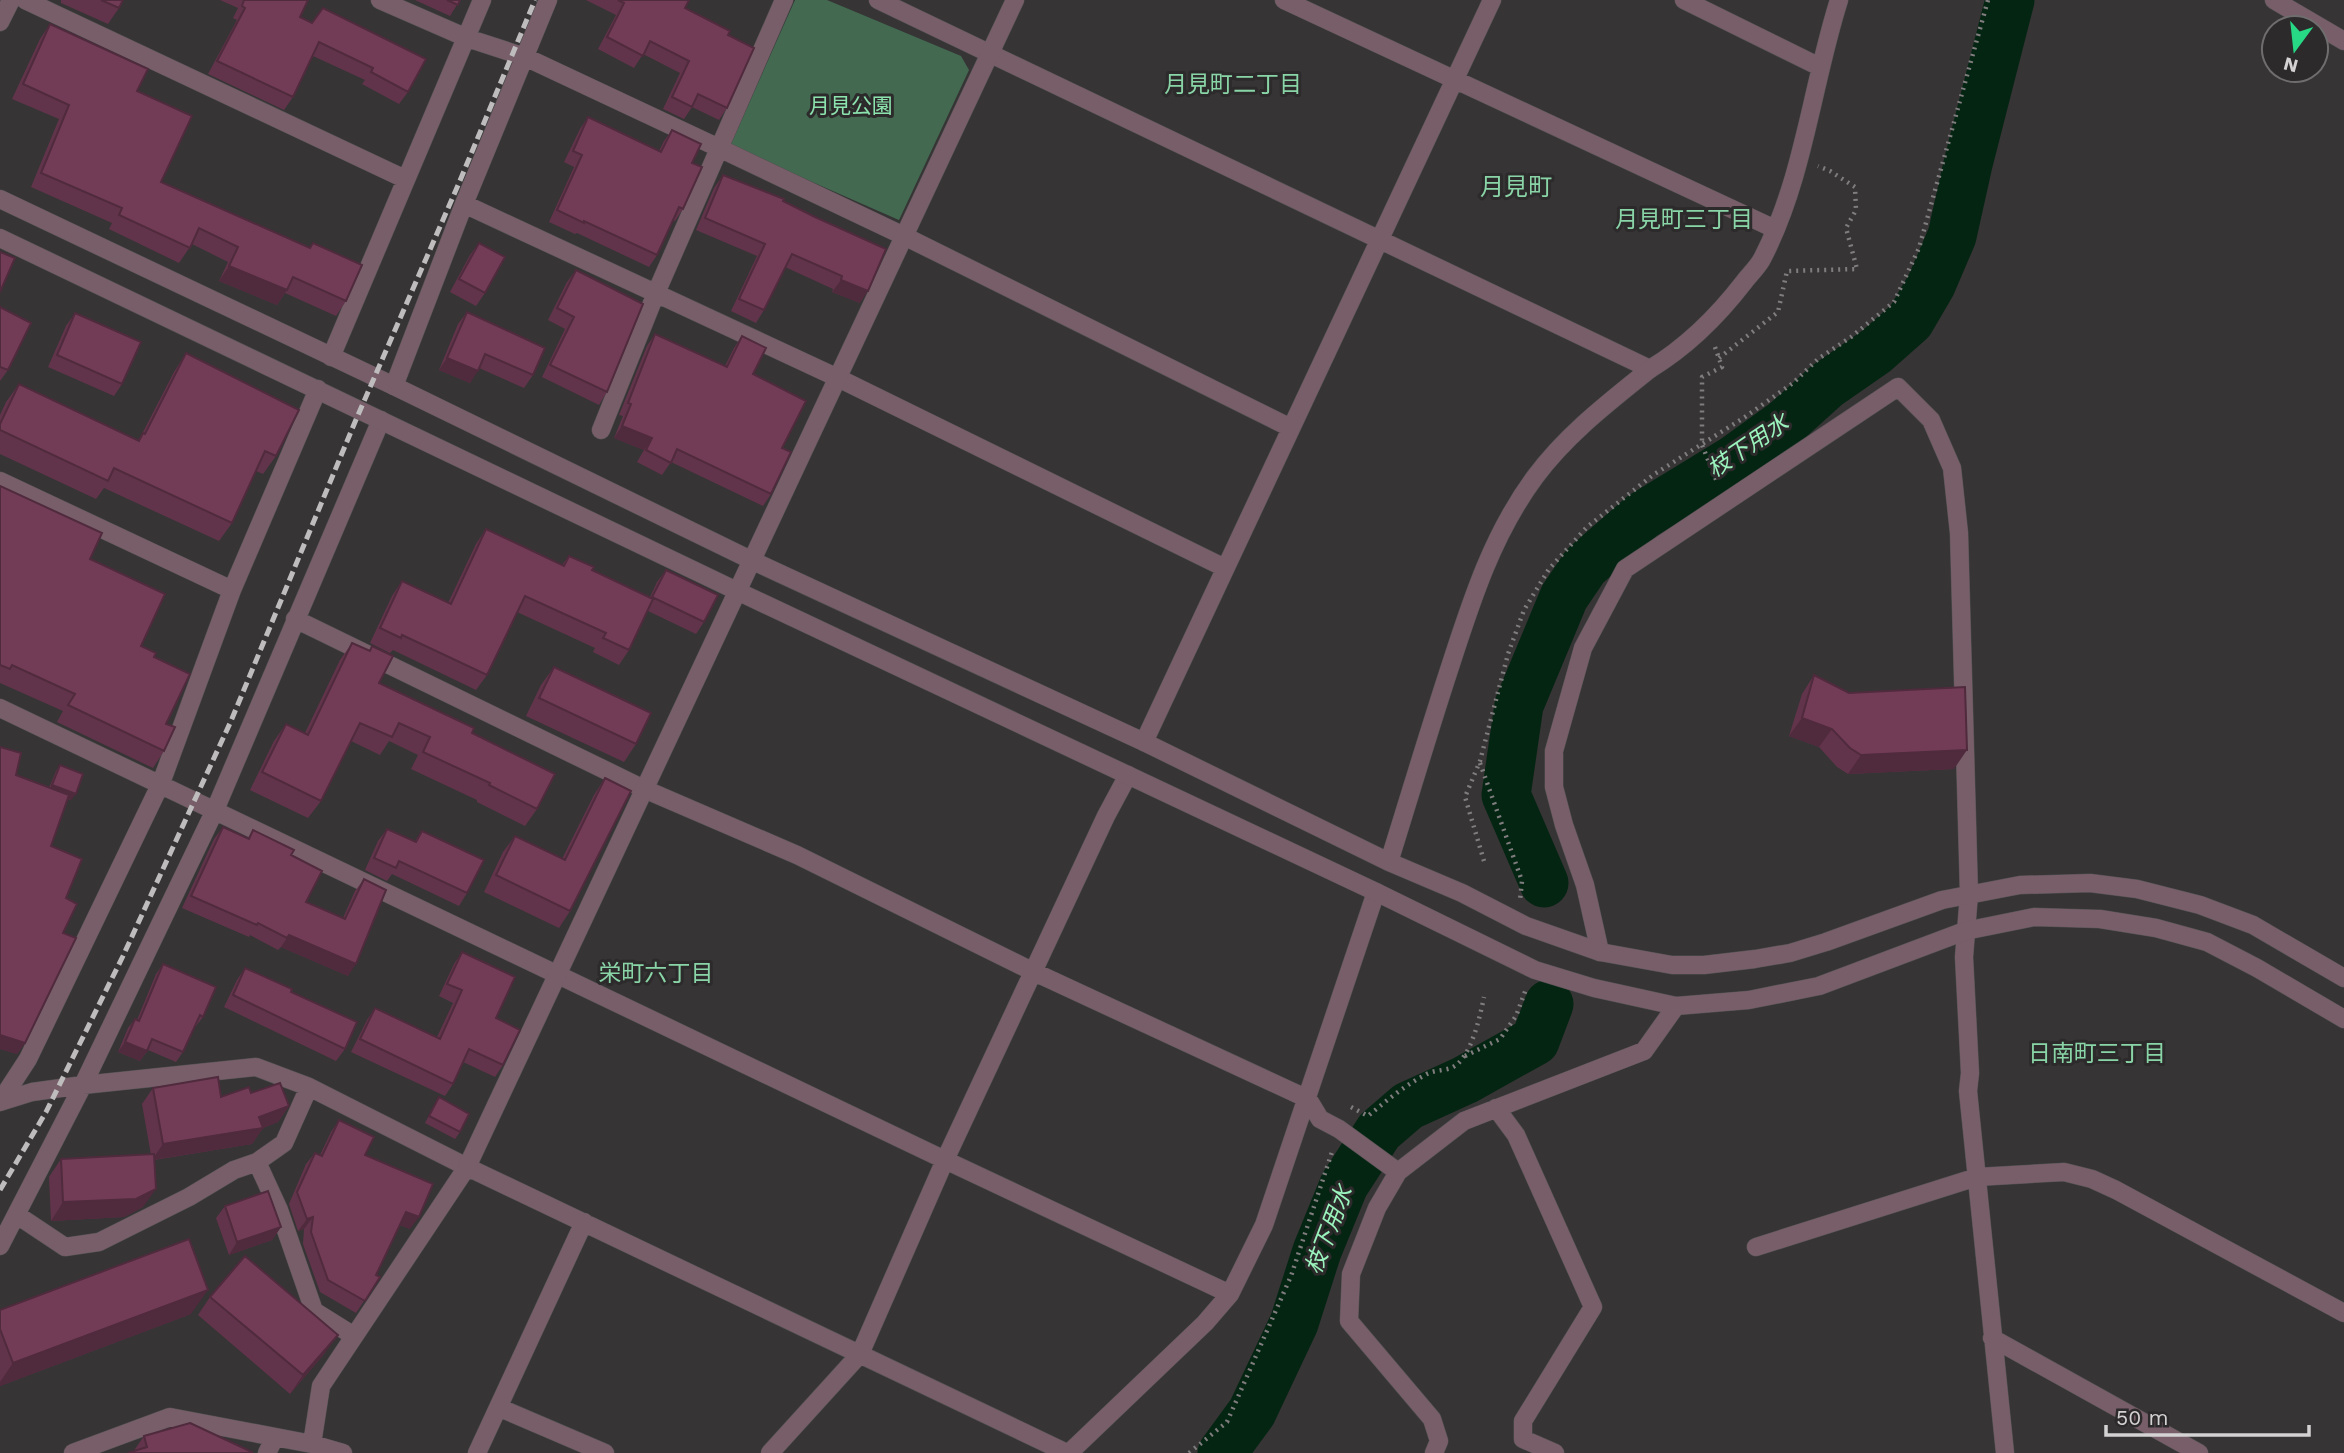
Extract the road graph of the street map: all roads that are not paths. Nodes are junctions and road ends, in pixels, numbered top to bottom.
1 (11, 0) edge
2 (25, 0) edge
3 (380, 0) edge
4 (482, 0) edge
5 (548, 0) edge
6 (784, 0) edge
7 (878, 0) edge
8 (1015, 0) edge
9 (1284, 0) edge
10 (1492, 0) edge
11 (1684, 0) edge
12 (1839, 0) edge
13 (2274, 0) edge
14 (0, 22) edge
15 (467, 38) junction
16 (2344, 41) edge
17 (989, 53) junction
18 (525, 57) junction
19 (1820, 67) junction
20 (1455, 80) junction
21 (719, 148) junction
22 (405, 179) junction
23 (0, 199) edge
24 (464, 204) junction
25 (1775, 229) junction
26 (904, 236) junction
27 (0, 238) edge
28 (1380, 239) junction
29 (656, 293) junction
30 (331, 357) junction
31 (1650, 369) junction
32 (838, 379) junction
33 (394, 386) junction
34 (318, 389) junction
35 (381, 420) junction
36 (1291, 428) junction
37 (601, 430) dead end
38 (0, 481) edge
39 (752, 561) junction
40 (1225, 568) junction
41 (232, 590) junction
42 (737, 591) junction
43 (295, 619) junction
44 (0, 708) edge
45 (1144, 742) junction
46 (1128, 775) junction
47 (161, 783) junction
48 (644, 789) junction
49 (215, 810) junction
50 (1389, 862) junction
51 (1376, 892) junction
52 (1969, 894) junction
53 (1965, 931) junction
54 (1600, 952) junction
55 (1034, 972) junction
56 (558, 973) junction
57 (2344, 978) edge
58 (1676, 1006) junction
59 (2344, 1019) edge
60 (83, 1085) junction
61 (309, 1087) junction
62 (1308, 1099) junction
63 (0, 1102) edge
64 (1496, 1108) junction
65 (945, 1160) junction
66 (257, 1161) junction
67 (467, 1167) junction
68 (1391, 1167) junction
69 (1977, 1177) junction
70 (17, 1215) junction
71 (584, 1222) junction
72 (0, 1246) edge
73 (1756, 1247) dead end
74 (1230, 1294) junction
75 (2344, 1313) edge
76 (354, 1336) junction
77 (1992, 1338) junction
78 (860, 1354) junction
79 (500, 1408) junction
80 (312, 1444) junction
81 (271, 1445) edge
82 (73, 1453) edge
83 (343, 1453) edge
84 (477, 1453) edge
85 (605, 1453) edge
86 (770, 1453) edge
87 (1068, 1453) edge
88 (1434, 1453) edge
89 (1555, 1453) edge
90 (2005, 1453) edge
91 (2199, 1453) edge

1 - 14 street
2 - 22 street
3 - 15 street
4 - 15 street
5 - 18 street
6 - 21 street
7 - 17 street
8 - 17 street
9 - 20 street
10 - 20 street
11 - 19 street
12 - 19 street
13 - 16 street
15 - 18 street
15 - 22 street
17 - 26 street
17 - 28 street
18 - 21 street
18 - 24 street
19 - 25 street
20 - 25 street
20 - 28 street
21 - 26 street
21 - 29 street
22 - 30 street
23 - 30 street
24 - 29 street
24 - 33 street
25 - 31 street
26 - 32 street
26 - 36 street
27 - 34 street
28 - 31 street
28 - 36 street
29 - 32 street
29 - 37 street
30 - 33 street
31 - 50 street
32 - 39 street
32 - 40 street
33 - 39 street
34 - 35 street
34 - 41 street
35 - 42 street
35 - 43 street
36 - 40 street
38 - 41 street
39 - 42 street
39 - 45 street
40 - 45 street
41 - 47 street
42 - 46 street
42 - 48 street
43 - 48 street
43 - 49 street
44 - 47 street
45 - 50 street
46 - 51 street
46 - 55 street
47 - 49 street
47 - 63 street
48 - 55 street
48 - 56 street
49 - 56 street
49 - 60 street
50 - 54 street
51 - 58 street
51 - 62 street
52 - 53 street
52 - 54 street
52 - 54 street
52 - 57 street
53 - 58 street
53 - 59 street
53 - 69 street
55 - 62 street
55 - 65 street
56 - 65 street
56 - 67 street
58 - 64 street
60 - 61 street
60 - 63 street
60 - 70 street
61 - 66 street
61 - 67 street
62 - 68 street
62 - 74 street
64 - 68 street
64 - 89 street
65 - 74 street
65 - 78 street
66 - 70 street
66 - 76 street
67 - 71 street
67 - 76 street
68 - 88 street
69 - 73 street
69 - 75 street
69 - 77 street
70 - 72 street
71 - 78 street
71 - 79 street
74 - 87 street
76 - 80 street
77 - 90 street
77 - 91 street
78 - 86 street
78 - 87 street
79 - 84 street
79 - 85 street
80 - 81 street
80 - 83 street
81 - 82 street

